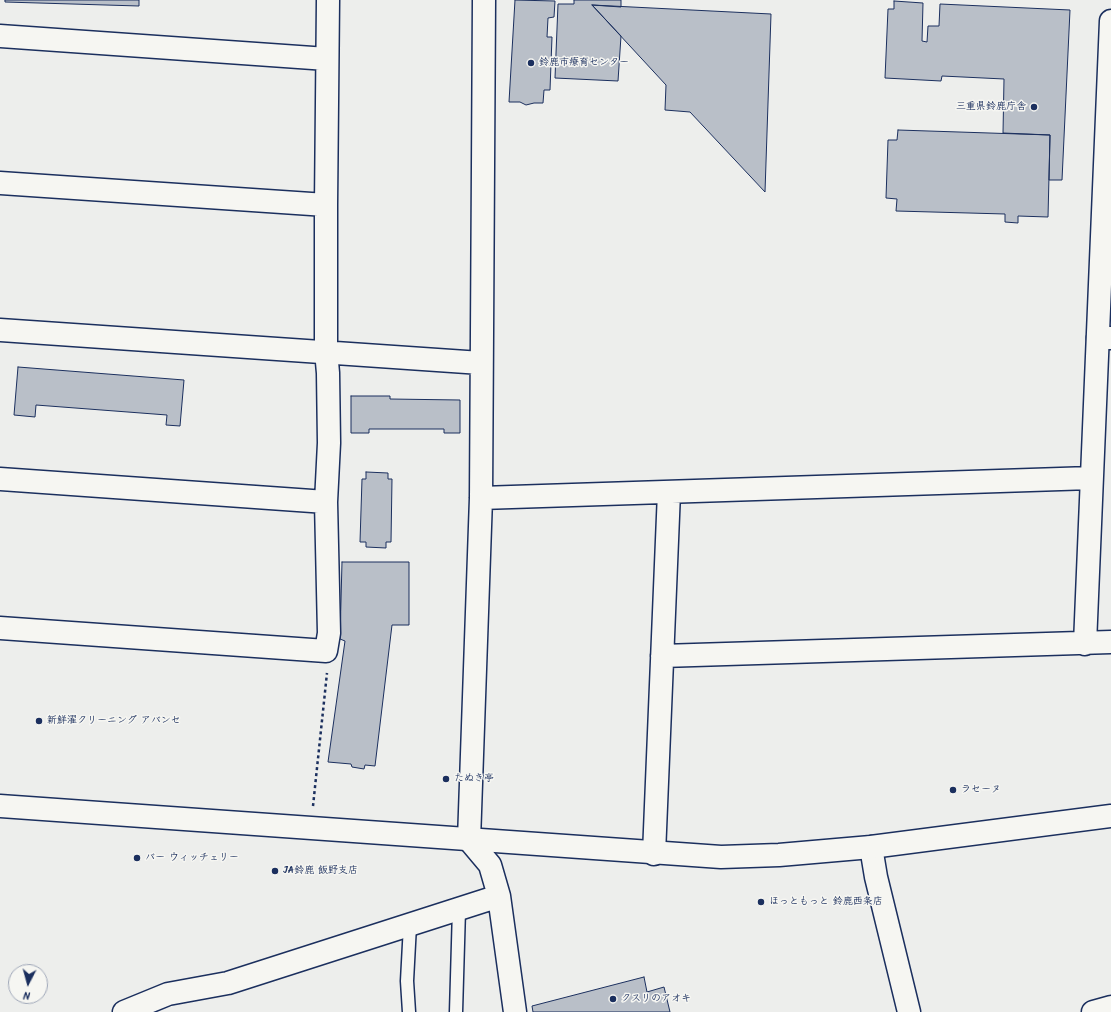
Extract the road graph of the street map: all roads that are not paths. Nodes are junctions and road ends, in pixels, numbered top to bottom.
1 (328, 0) edge
2 (484, 0) edge
3 (1111, 21) edge
4 (0, 36) edge
5 (327, 59) junction
6 (0, 184) edge
7 (326, 205) junction
8 (0, 330) edge
9 (1104, 338) edge
10 (326, 351) junction
11 (481, 363) junction
12 (1091, 478) junction
13 (0, 479) edge
14 (668, 492) junction
15 (480, 498) junction
16 (326, 502) junction
17 (0, 628) edge
18 (1111, 642) edge
19 (1085, 644) junction
20 (662, 656) junction
21 (0, 806) edge
22 (1111, 816) edge
23 (469, 840) junction
24 (871, 847) junction
25 (654, 854) junction
26 (499, 896) junction
27 (459, 909) junction
28 (410, 924) junction
29 (1111, 1007) edge
30 (124, 1012) edge
31 (409, 1012) edge
32 (456, 1012) edge
33 (515, 1012) edge
34 (909, 1012) edge
35 (1093, 1012) edge

1 - 5 street
2 - 11 street
3 - 9 street
4 - 5 street
5 - 7 street
6 - 7 street
7 - 10 street
8 - 10 street
9 - 12 street
10 - 11 street
10 - 16 street
11 - 15 street
12 - 14 street
12 - 19 street
13 - 16 street
14 - 15 street
14 - 20 street
15 - 23 street
16 - 17 street
18 - 19 street
19 - 20 street
20 - 25 street
21 - 23 street
22 - 24 street
23 - 25 street
23 - 26 street
24 - 25 street
24 - 34 street
26 - 27 street
26 - 33 street
27 - 28 street
27 - 32 lane
28 - 30 street
28 - 31 lane
29 - 35 street

